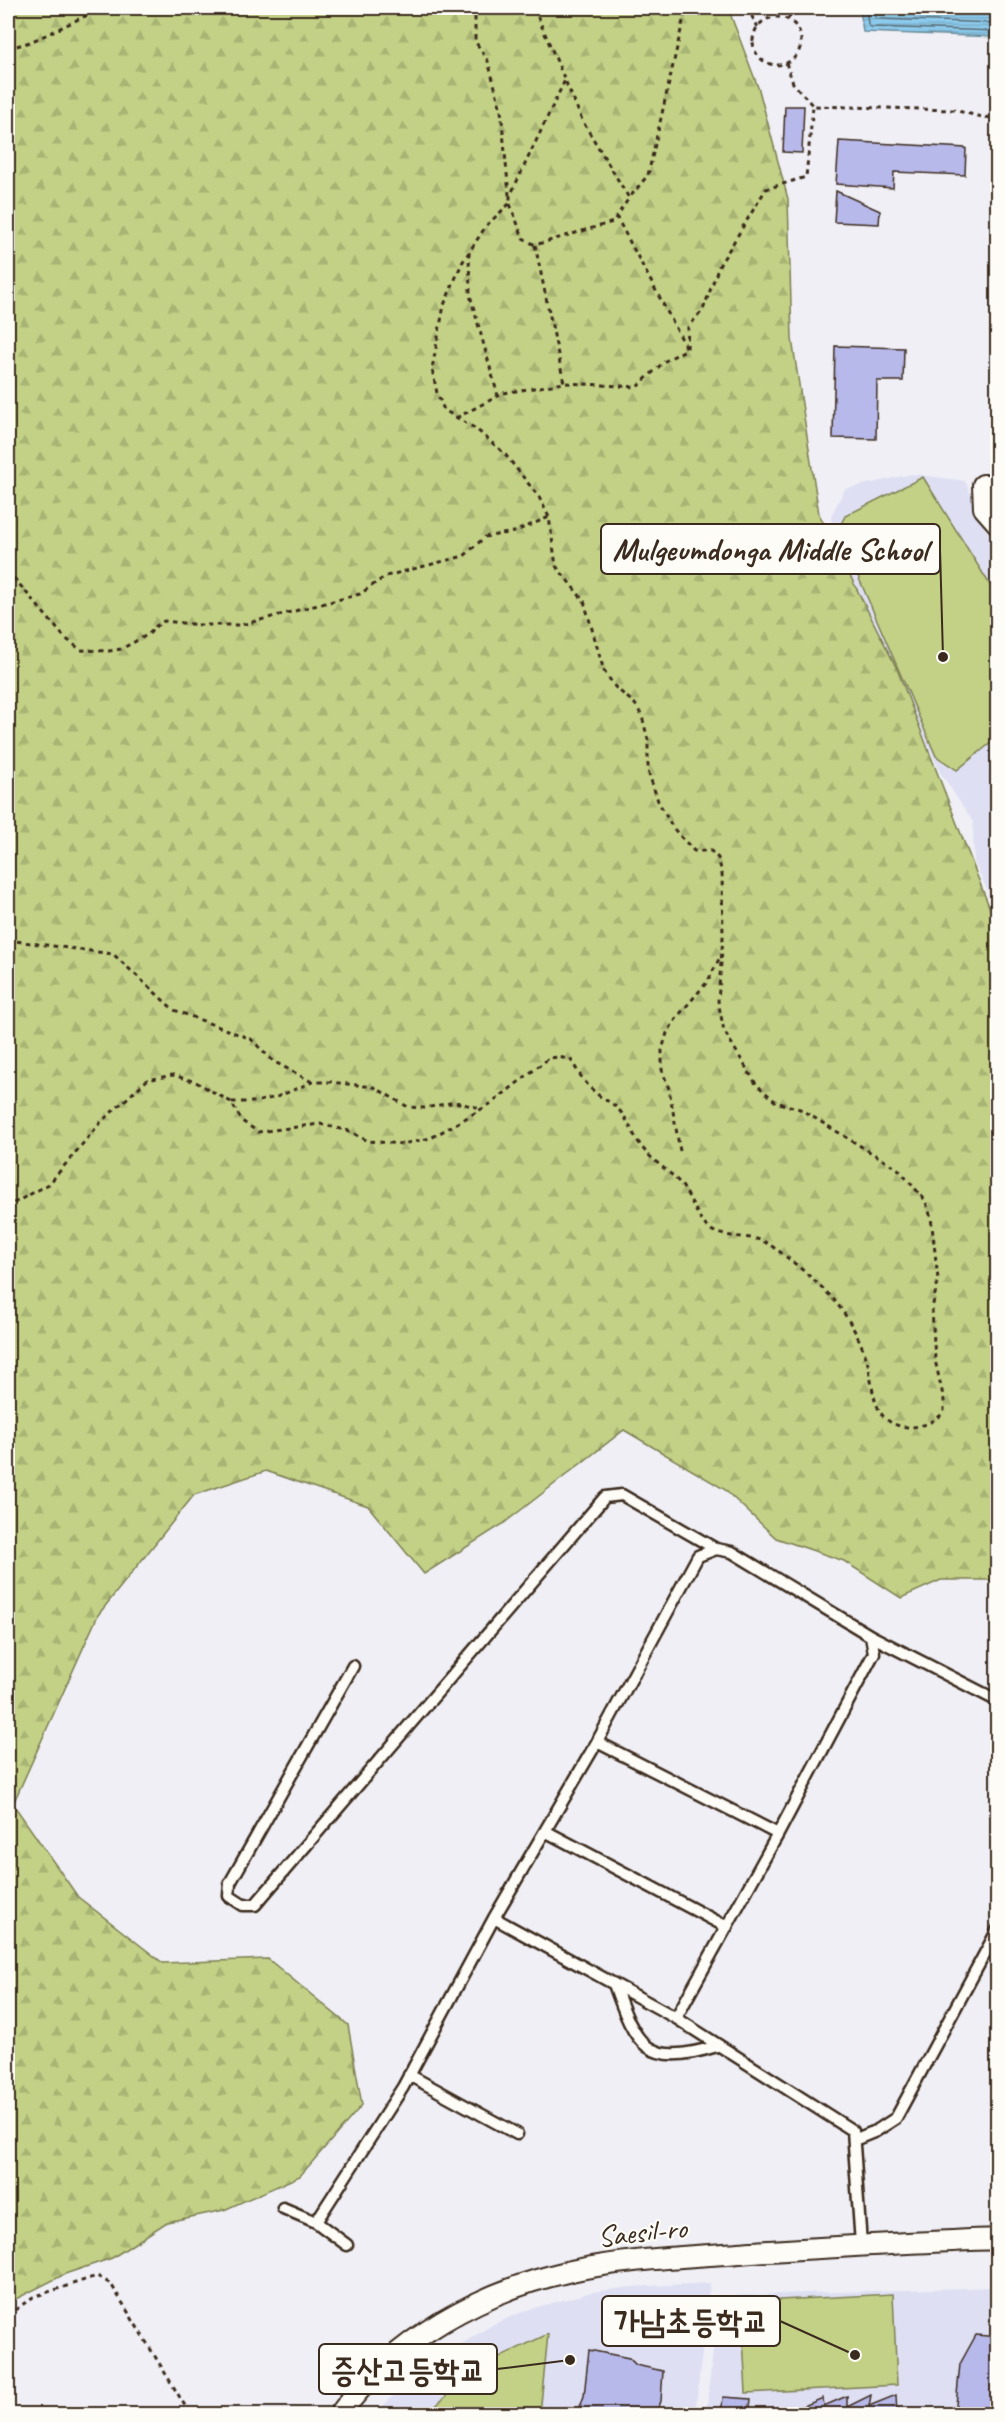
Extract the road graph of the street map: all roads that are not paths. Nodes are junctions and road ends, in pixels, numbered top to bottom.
1 (998, 485) edge
2 (998, 524) edge
3 (716, 1550) junction
4 (872, 1636) junction
5 (353, 1666) dead end
6 (998, 1701) edge
7 (597, 1742) junction
8 (545, 1831) junction
9 (778, 1834) junction
10 (494, 1918) junction
11 (727, 1927) junction
12 (998, 1929) edge
13 (614, 1984) junction
14 (676, 2018) junction
15 (717, 2046) junction
16 (409, 2075) junction
17 (517, 2134) dead end
18 (854, 2140) junction
19 (283, 2208) dead end
20 (316, 2222) junction
21 (998, 2239) edge
22 (861, 2244) junction
23 (347, 2245) dead end
24 (340, 2415) edge

1 - 2 street
3 - 4 lane
3 - 5 lane
3 - 7 lane
4 - 6 lane
4 - 9 lane
7 - 8 lane
7 - 9 lane
8 - 10 lane
8 - 11 lane
9 - 11 lane
10 - 13 lane
10 - 16 lane
11 - 14 lane
12 - 18 lane
13 - 14 lane
13 - 15 lane
14 - 15 lane
15 - 18 lane
16 - 17 lane
16 - 20 lane
18 - 22 lane
19 - 20 lane
20 - 23 lane
21 - 22 street, Saesil-ro
22 - 24 street, Saesil-ro

